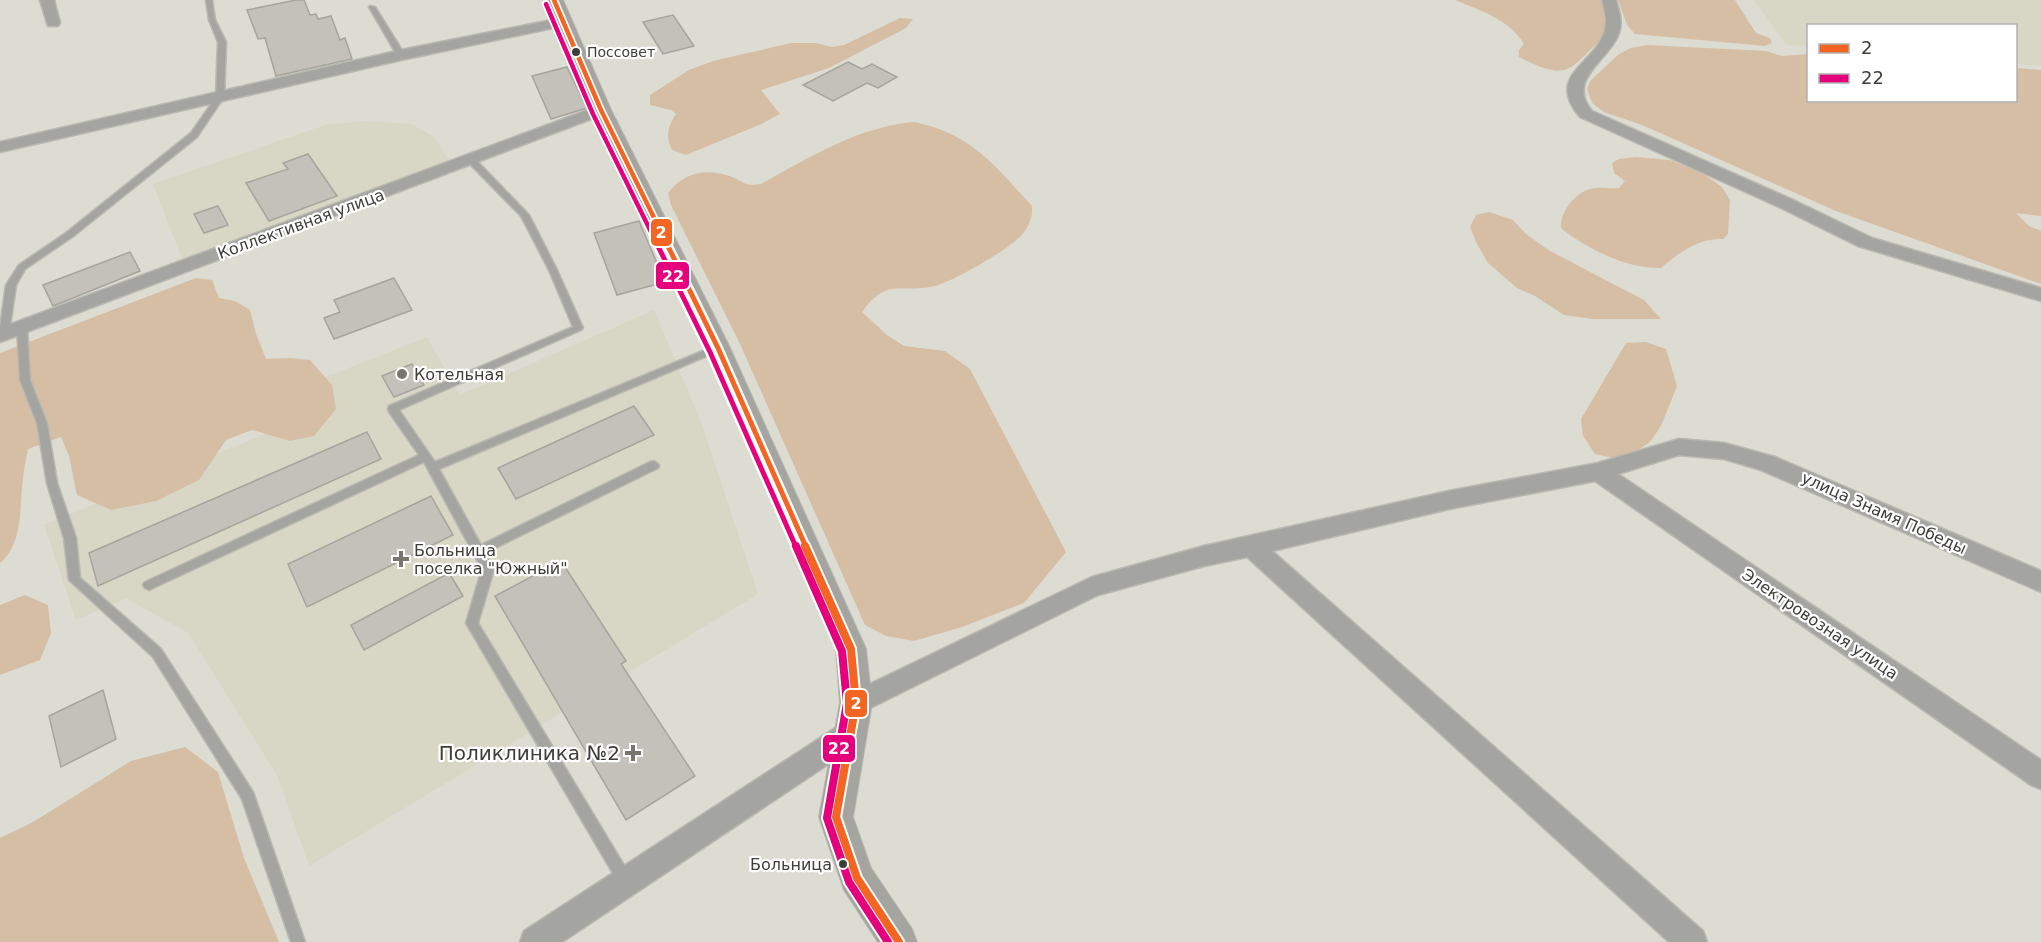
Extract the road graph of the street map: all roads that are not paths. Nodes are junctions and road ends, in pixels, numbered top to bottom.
1 (47, 0) edge
2 (209, 0) edge
3 (1610, 0) edge
4 (372, 7) dead end
5 (558, 11) edge
6 (53, 23) dead end
7 (401, 55) junction
8 (220, 97) junction
9 (601, 110) junction
10 (0, 147) edge
11 (471, 160) junction
12 (2041, 295) edge
13 (9, 332) edge
14 (718, 348) junction
15 (426, 456) junction
16 (654, 465) dead end
17 (433, 467) junction
18 (1598, 472) junction
19 (1251, 547) junction
20 (479, 551) junction
21 (2041, 582) edge
22 (149, 585) dead end
23 (856, 703) junction
24 (850, 734) junction
25 (2041, 776) edge
26 (626, 882) junction
27 (298, 942) edge
28 (535, 942) edge
29 (899, 942) edge
30 (1692, 942) edge

1 - 6 street
2 - 8 lane
3 - 12 street
4 - 7 lane
5 - 7 street
5 - 9 street
7 - 8 street
8 - 10 street
8 - 13 lane
9 - 11 street, Коллективная улица
9 - 14 street
11 - 13 street, Коллективная улица
11 - 15 lane
13 - 27 lane
14 - 17 lane
14 - 23 street
15 - 17 lane
15 - 22 lane
16 - 20 lane
17 - 20 lane
18 - 19 street, улица Знамя Победы
18 - 21 street, улица Знамя Победы
18 - 25 street, Электровозная улица
19 - 23 street, улица Знамя Победы
19 - 30 street
20 - 26 lane
23 - 24 street
24 - 26 street
24 - 29 street
26 - 28 street

